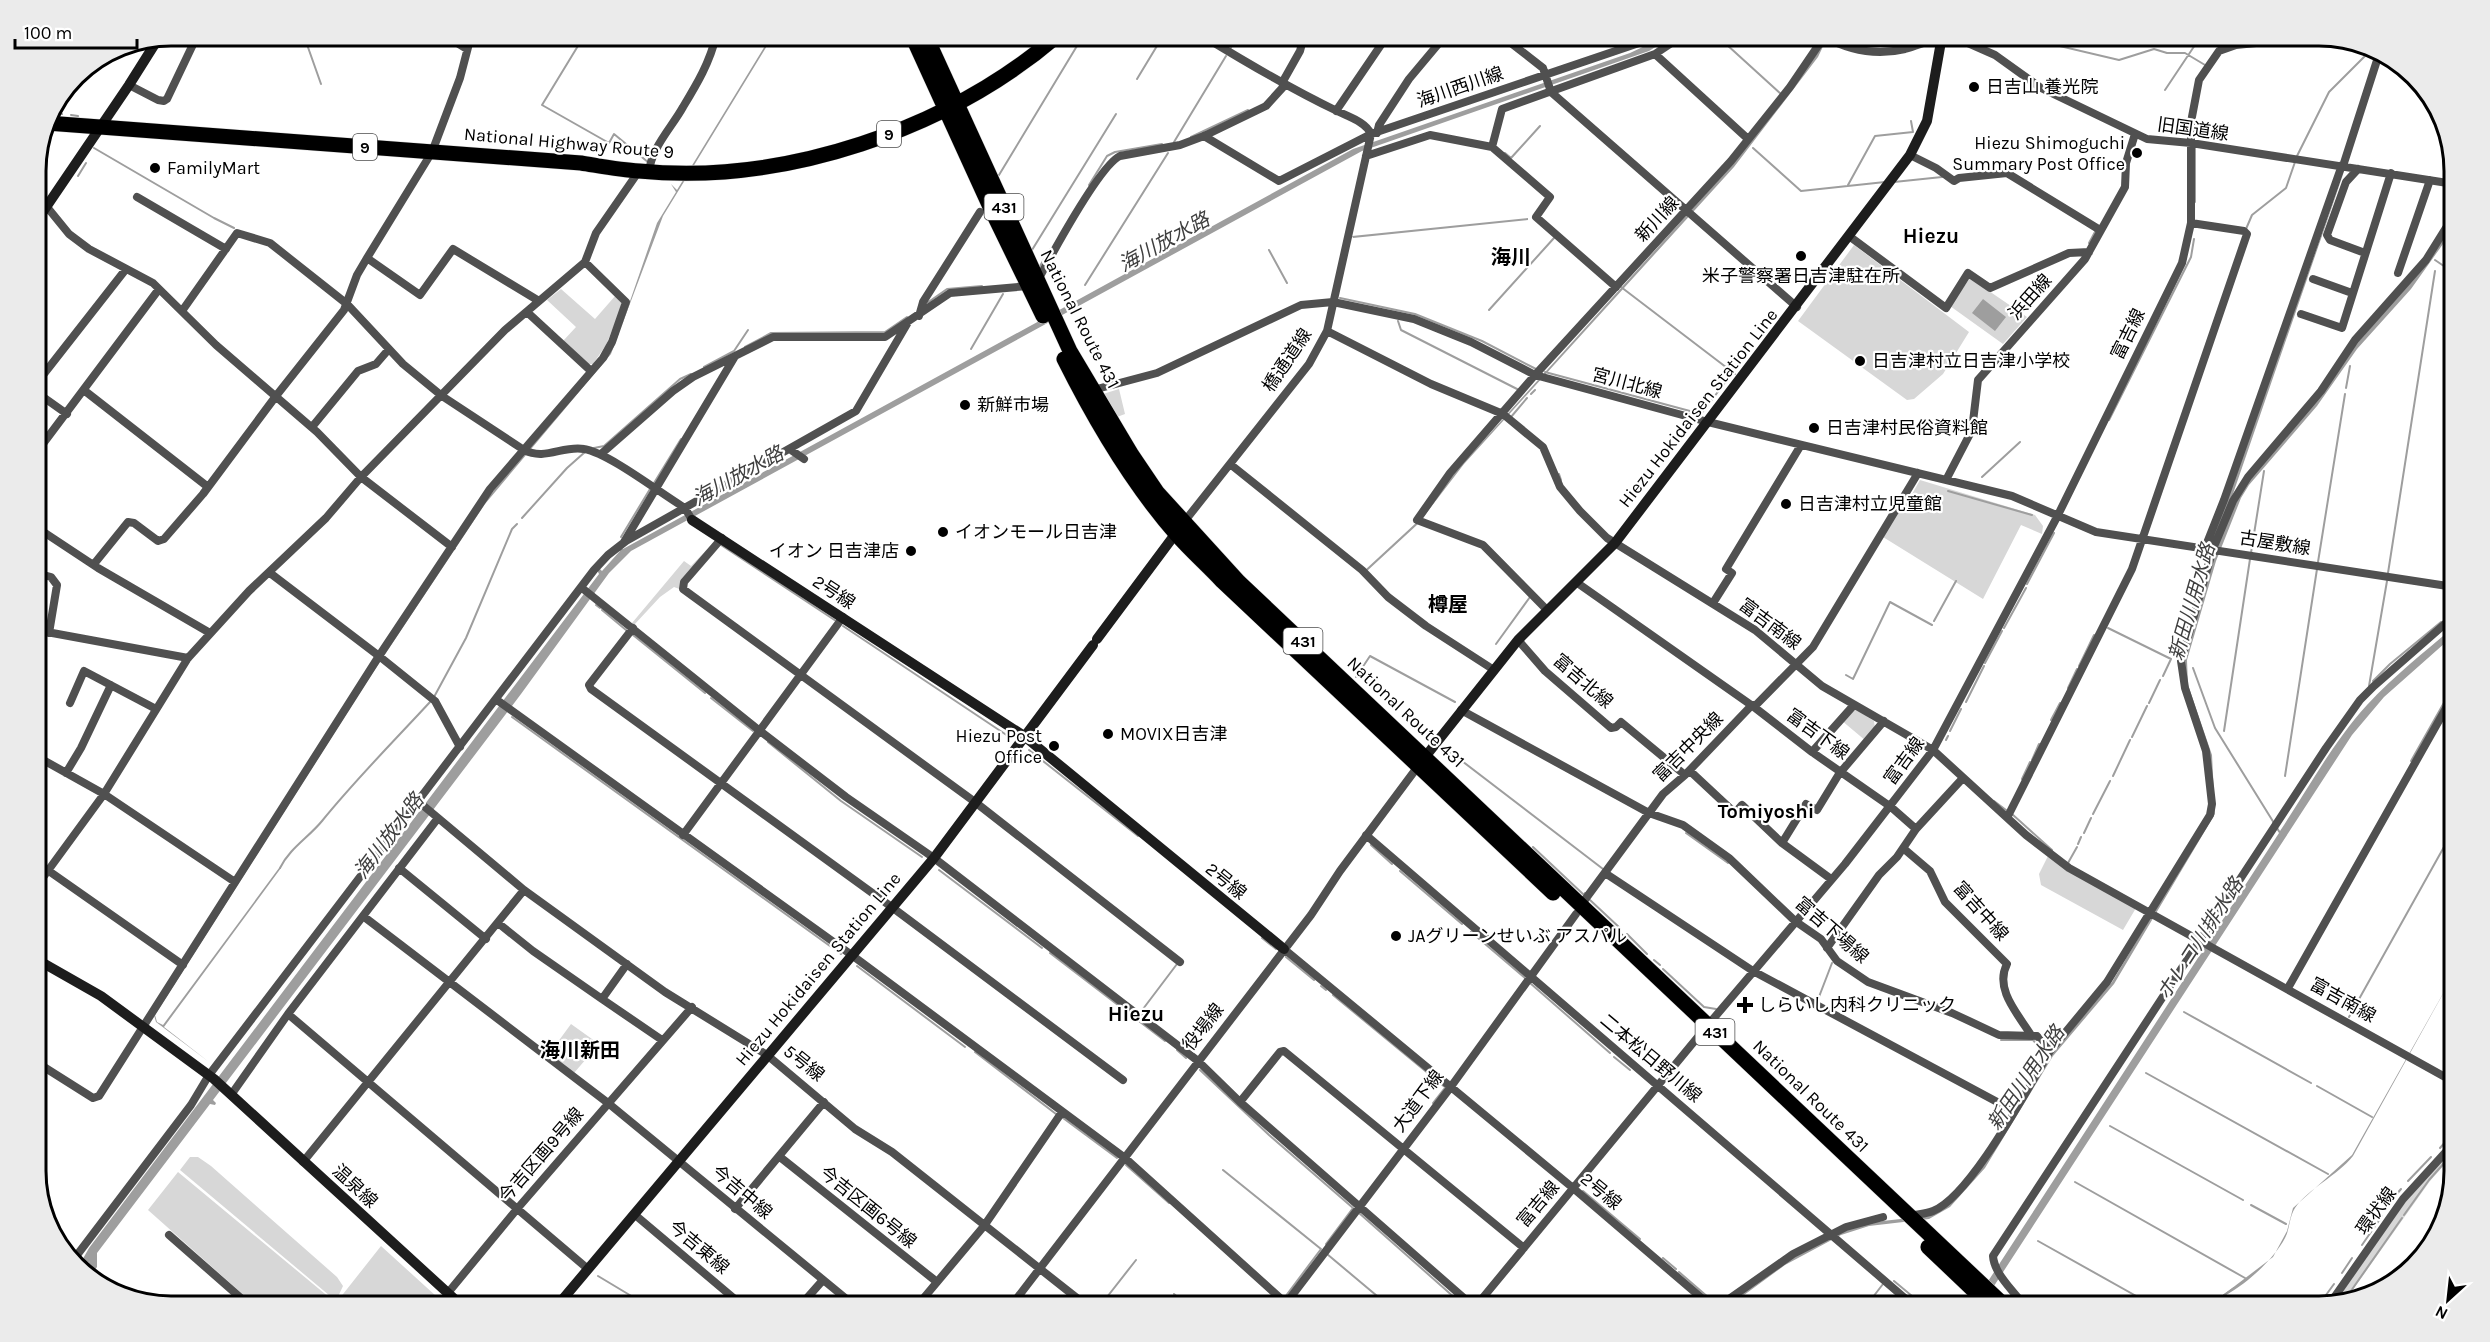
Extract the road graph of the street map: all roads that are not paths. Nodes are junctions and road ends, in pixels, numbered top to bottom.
1 (192, 46) edge
2 (462, 46) edge
3 (468, 46) edge
4 (714, 46) edge
5 (917, 46) edge
6 (930, 46) edge
7 (1043, 46) edge
8 (1220, 46) edge
9 (1301, 46) edge
10 (1380, 46) edge
11 (1437, 46) edge
12 (1515, 46) edge
13 (1631, 46) edge
14 (1667, 46) edge
15 (1817, 46) edge
16 (1845, 46) edge
17 (1913, 46) edge
18 (1945, 46) edge
19 (1972, 46) edge
20 (2233, 46) edge
21 (151, 48) edge
22 (467, 49) junction
23 (1655, 54) junction
24 (2377, 61) edge
25 (1546, 76) junction
26 (1284, 84) junction
27 (129, 85) junction
28 (1550, 90) junction
29 (951, 107) junction
30 (1336, 111) junction
31 (56, 124) edge
32 (99, 128) junction
33 (2134, 134) junction
34 (1373, 135) junction
35 (1204, 136) junction
36 (1748, 139) junction
37 (2191, 143) junction
38 (1492, 147) junction
39 (432, 152) junction
40 (1366, 154) junction
41 (1910, 155) junction
42 (2342, 166) junction
43 (2358, 168) junction
44 (644, 172) junction
45 (2391, 173) junction
46 (2430, 180) junction
47 (2443, 182) edge
48 (137, 197) dead end
49 (47, 207) joint
50 (980, 212) dead end
51 (1686, 212) junction
52 (2191, 223) junction
53 (2100, 230) junction
54 (2443, 233) edge
55 (1850, 236) junction
56 (226, 249) junction
57 (2089, 252) junction
58 (2365, 253) junction
59 (367, 258) junction
60 (585, 262) junction
61 (126, 269) junction
62 (2398, 273) dead end
63 (2313, 279) dead end
64 (1033, 283) junction
65 (1616, 287) junction
66 (159, 289) junction
67 (2352, 293) junction
68 (539, 301) junction
69 (1333, 302) junction
70 (347, 304) junction
71 (1797, 307) junction
72 (182, 311) junction
73 (526, 312) junction
74 (2301, 314) dead end
75 (919, 316) junction
76 (1050, 319) junction
77 (908, 324) junction
78 (1327, 331) junction
79 (389, 349) junction
80 (734, 357) junction
81 (47, 370) edge
82 (591, 371) junction
83 (1535, 375) junction
84 (1093, 390) junction
85 (85, 391) junction
86 (276, 396) junction
87 (442, 396) junction
88 (47, 400) edge
89 (67, 414) junction
90 (1503, 414) junction
91 (1708, 422) junction
92 (312, 427) junction
93 (47, 439) edge
94 (1801, 445) junction
95 (524, 450) junction
96 (792, 450) junction
97 (601, 454) junction
98 (804, 459) dead end
99 (1230, 464) junction
100 (1918, 472) junction
101 (361, 477) junction
102 (1946, 480) junction
103 (208, 487) junction
104 (655, 489) junction
105 (688, 513) junction
106 (2057, 517) junction
107 (1180, 528) junction
108 (47, 534) edge
109 (722, 538) junction
110 (2143, 539) junction
111 (624, 543) junction
112 (1615, 543) junction
113 (452, 547) junction
114 (2209, 549) junction
115 (94, 564) junction
116 (270, 573) junction
117 (47, 576) edge
118 (1576, 582) junction
119 (2443, 585) edge
120 (584, 589) junction
121 (1713, 603) junction
122 (1547, 610) junction
123 (843, 617) junction
124 (2443, 625) edge
125 (633, 628) junction
126 (48, 633) joint
127 (210, 633) junction
128 (1518, 640) junction
129 (379, 656) junction
130 (188, 657) junction
131 (1797, 665) junction
132 (1494, 670) junction
133 (802, 674) junction
134 (111, 685) junction
135 (498, 701) junction
136 (70, 703) dead end
137 (1753, 706) junction
138 (1853, 706) junction
139 (156, 709) junction
140 (1461, 710) junction
141 (2444, 713) edge
142 (1884, 721) junction
143 (760, 731) junction
144 (1024, 736) junction
145 (460, 747) junction
146 (1933, 750) junction
147 (1812, 752) junction
148 (1422, 761) junction
149 (47, 762) edge
150 (1842, 772) junction
151 (66, 773) junction
152 (1688, 773) junction
153 (1963, 778) junction
154 (721, 783) junction
155 (104, 794) junction
156 (975, 802) junction
157 (420, 803) junction
158 (1891, 807) junction
159 (1649, 813) junction
160 (436, 816) junction
161 (2008, 816) junction
162 (1916, 829) junction
163 (683, 835) junction
164 (1366, 835) junction
165 (1782, 843) junction
166 (1903, 848) junction
167 (934, 858) junction
168 (399, 868) junction
169 (48, 871) joint
170 (1605, 873) junction
171 (1831, 879) junction
172 (235, 882) junction
173 (524, 891) junction
174 (893, 908) junction
175 (1578, 909) junction
176 (2150, 912) junction
177 (363, 916) junction
178 (1795, 921) junction
179 (498, 923) junction
180 (486, 939) junction
181 (2201, 942) junction
182 (1827, 948) junction
183 (1284, 949) junction
184 (853, 956) junction
185 (1180, 962) dead end
186 (627, 964) junction
187 (47, 965) edge
188 (183, 965) junction
189 (1753, 971) junction
190 (1530, 977) junction
191 (450, 982) junction
192 (2288, 988) junction
193 (602, 999) junction
194 (692, 1007) junction
195 (288, 1014) junction
196 (143, 1026) junction
197 (1705, 1029) junction
198 (2031, 1035) junction
199 (662, 1040) junction
200 (2050, 1051) junction
201 (767, 1055) junction
202 (1198, 1061) junction
203 (47, 1069) edge
204 (2444, 1076) edge
205 (211, 1077) junction
206 (1123, 1080) dead end
207 (368, 1082) junction
208 (1658, 1085) junction
209 (1450, 1088) junction
210 (229, 1093) junction
211 (608, 1102) junction
212 (824, 1102) junction
213 (1240, 1102) junction
214 (2014, 1111) junction
215 (1062, 1112) junction
216 (1403, 1149) junction
217 (2444, 1154) edge
218 (780, 1157) junction
219 (1125, 1158) junction
220 (679, 1161) junction
221 (303, 1162) junction
222 (1573, 1188) junction
223 (1359, 1206) junction
224 (517, 1209) junction
225 (735, 1209) junction
226 (633, 1214) junction
227 (1910, 1216) junction
228 (1883, 1217) dead end
229 (984, 1226) junction
230 (170, 1235) dead end
231 (1834, 1236) junction
232 (1524, 1248) junction
233 (78, 1254) edge
234 (588, 1269) junction
235 (1039, 1269) junction
236 (823, 1280) junction
237 (937, 1282) junction
238 (447, 1294) junction
239 (2337, 1294) edge
240 (239, 1296) edge
241 (450, 1296) edge
242 (565, 1296) edge
243 (731, 1296) edge
244 (809, 1296) edge
245 (843, 1296) edge
246 (925, 1296) edge
247 (1019, 1296) edge
248 (1074, 1296) edge
249 (1276, 1296) edge
250 (1293, 1296) edge
251 (1462, 1296) edge
252 (1483, 1296) edge
253 (1699, 1296) edge
254 (1733, 1296) edge
255 (1903, 1296) edge
256 (1980, 1296) edge
257 (1994, 1296) edge
258 (2015, 1296) edge

1 - 27 street
2 - 22 street
3 - 22 street
4 - 44 street
5 - 29 highway, National Route 431 / 431
6 - 29 highway, National Route 431 / 431
7 - 29 highway, National Highway Route 9 / 9
8 - 26 street
9 - 26 street
10 - 30 street
11 - 34 street, 橋通道線
12 - 25 street
13 - 25 street, 海川西川線
14 - 23 street
15 - 36 street, 新川線
16 - 17 street
18 - 41 main road, Hiezu Hokidaisen Station Line
19 - 33 street, 旧国道線
20 - 37 street, 富吉線
21 - 27 main road
22 - 39 street
23 - 28 street
23 - 36 street
24 - 42 street
25 - 28 street
25 - 34 street, 海川西川線
26 - 30 street
26 - 35 street
27 - 32 main road
28 - 38 street
28 - 51 street
29 - 44 highway, National Highway Route 9 / 9
29 - 64 highway, National Route 431 / 431
30 - 34 street
31 - 32 highway, National Highway Route 9 / 9
32 - 39 highway, National Highway Route 9 / 9
32 - 49 main road
33 - 37 street, 旧国道線
33 - 53 street, 浜田線
34 - 35 street, 海川西川線
34 - 40 street, 橋通道線
35 - 64 street
36 - 51 street, 新川線
37 - 42 street, 旧国道線
37 - 52 street, 富吉線
38 - 40 street
38 - 65 street
39 - 44 highway, National Highway Route 9 / 9
39 - 59 street
40 - 69 street, 橋通道線
41 - 53 street
41 - 55 main road, Hiezu Hokidaisen Station Line
42 - 43 street, 旧国道線
42 - 114 street
43 - 45 street, 旧国道線
43 - 58 street
44 - 60 street
45 - 46 street, 旧国道線
45 - 58 street
46 - 47 street, 旧国道線
46 - 62 street
48 - 56 street
49 - 61 street
50 - 75 street
51 - 65 street, 新川線
51 - 71 street
52 - 106 street, 富吉線
52 - 110 street
53 - 57 street, 浜田線
54 - 114 street
55 - 57 street
55 - 71 main road, Hiezu Hokidaisen Station Line
56 - 70 street
56 - 72 street
57 - 102 street, 浜田線
58 - 67 street
59 - 68 street
59 - 70 street
60 - 68 street
60 - 82 street
61 - 66 street
61 - 81 street
63 - 67 street
64 - 75 street
64 - 76 highway, National Route 431 / 431
65 - 83 street, 新川線
66 - 72 street
66 - 85 street
67 - 74 street
68 - 73 street
69 - 78 street, 橋通道線
69 - 83 street, 宮川北線
69 - 84 street, 宮川北線
70 - 79 street
70 - 86 street
71 - 91 main road, Hiezu Hokidaisen Station Line
72 - 86 street
73 - 82 street
73 - 87 street
75 - 77 street
76 - 84 highway, National Route 431 / 431
76 - 107 highway, National Route 431 / 431
77 - 80 street
77 - 96 street
78 - 90 street, 富吉南線
78 - 99 street, 橋通道線
79 - 87 street
79 - 92 street
80 - 97 street
80 - 104 street
82 - 95 street
83 - 90 street, 新川線
83 - 91 street, 宮川北線
84 - 107 highway, National Route 431 / 431
85 - 89 street
85 - 103 street
86 - 92 street
86 - 103 street
87 - 95 street
87 - 101 street
88 - 89 street
89 - 93 street
90 - 112 street, 富吉南線
90 - 122 street, 新川線
91 - 94 street, 宮川北線
91 - 112 main road, Hiezu Hokidaisen Station Line
92 - 101 street
94 - 100 street, 宮川北線
94 - 121 street
95 - 97 street
95 - 113 street
96 - 98 street
96 - 105 street
97 - 104 street
99 - 107 street, 橋通道線
99 - 132 street
100 - 102 street, 宮川北線
100 - 131 street
101 - 113 street
101 - 116 street
102 - 106 street, 宮川北線
103 - 115 street
104 - 105 street
104 - 111 street
105 - 109 main road, 2号線
105 - 111 street
106 - 110 street, 古屋敷線
106 - 146 street, 富吉線
107 - 144 main road, Hiezu Hokidaisen Station Line
107 - 148 highway, National Route 431 / 431
108 - 115 street
109 - 123 main road, 2号線
109 - 133 street
110 - 114 street, 古屋敷線
110 - 161 street
111 - 120 street
112 - 118 main road, Hiezu Hokidaisen Station Line
112 - 121 street, 富吉南線
113 - 129 street
114 - 119 street, 古屋敷線
114 - 176 street
115 - 127 street
116 - 127 street
116 - 129 street
117 - 126 street
118 - 122 main road, Hiezu Hokidaisen Station Line
118 - 137 street, 富吉下線
120 - 125 street
120 - 135 street
121 - 131 street, 富吉南線
122 - 128 main road, Hiezu Hokidaisen Station Line
123 - 133 street
123 - 144 main road, 2号線
124 - 181 street
125 - 143 street
125 - 154 street
126 - 130 street
127 - 130 street
128 - 132 main road, Hiezu Hokidaisen Station Line
128 - 152 street, 富吉北線
129 - 145 street
129 - 172 street
130 - 139 street
131 - 137 street, 富吉中央線
131 - 138 street, 富吉南線
132 - 140 main road, Hiezu Hokidaisen Station Line
133 - 143 street
133 - 156 street
134 - 136 street
134 - 139 street
134 - 151 street
135 - 145 street
135 - 163 street
137 - 147 street, 富吉下線
137 - 152 street, 富吉中央線
138 - 142 street, 富吉南線
138 - 147 street
139 - 155 street
140 - 148 main road, Hiezu Hokidaisen Station Line
140 - 159 street, 富吉下場線
141 - 192 street
142 - 146 street, 富吉南線
142 - 150 street
143 - 154 street
143 - 167 street
144 - 156 main road, Hiezu Hokidaisen Station Line
144 - 183 main road, 2号線
145 - 157 street
146 - 153 street, 富吉南線
146 - 158 street, 富吉線
147 - 150 street, 富吉下線
148 - 164 street, 役場線
148 - 175 highway, National Route 431 / 431
149 - 151 street
150 - 158 street, 富吉下線
150 - 165 street
151 - 155 street
152 - 159 street, 富吉中央線
152 - 165 street, 富吉北線
153 - 161 street, 富吉南線
153 - 162 street
154 - 163 street
154 - 174 street
155 - 169 street
155 - 172 street
156 - 167 main road, Hiezu Hokidaisen Station Line
156 - 185 street
157 - 160 street, 5号線
157 - 205 street
158 - 162 street, 富吉下線
158 - 171 street, 富吉線
159 - 170 street, 大道下線
159 - 178 street, 富吉下場線
160 - 168 street
160 - 173 street, 5号線
161 - 176 street, 富吉南線
162 - 166 street
163 - 184 street
164 - 183 street, 役場線
164 - 190 street, 二本松日野川線
165 - 171 street, 富吉北線
166 - 182 street
166 - 198 street, 富吉中線
167 - 174 main road, Hiezu Hokidaisen Station Line
167 - 202 street
168 - 177 street
168 - 180 street
169 - 188 street
170 - 175 street, 大道下線
170 - 189 street
171 - 178 street, 富吉線
172 - 188 street
173 - 179 street
173 - 186 street, 5号線
174 - 184 main road, Hiezu Hokidaisen Station Line
174 - 206 street
175 - 190 street, 大道下線
175 - 197 highway, National Route 431 / 431
176 - 181 street, 富吉南線
176 - 200 street
177 - 191 street, 今吉中線
177 - 195 street
178 - 182 street, 富吉下場線
178 - 189 street, 富吉線
179 - 180 street
179 - 193 street
180 - 191 street
181 - 192 street, 富吉南線
181 - 258 street
182 - 198 street, 富吉下場線
183 - 202 street, 役場線
183 - 209 street, 2号線
184 - 201 main road, Hiezu Hokidaisen Station Line
184 - 215 street
186 - 193 street
186 - 194 street, 5号線
187 - 196 main road, 温泉線
188 - 196 street
189 - 197 street, 富吉線
189 - 214 street
190 - 208 street, 二本松日野川線
190 - 209 street, 大道下線
191 - 207 street
191 - 211 street, 今吉中線
192 - 204 street, 富吉南線
193 - 199 street
194 - 199 street, 今吉区画9号線
194 - 201 street, 5号線
195 - 207 street
195 - 210 street
196 - 203 street
196 - 205 main road, 温泉線
197 - 208 street, 富吉線
197 - 227 highway, National Route 431 / 431
197 - 256 highway, National Route 431 / 431
198 - 200 street
199 - 211 street, 今吉区画9号線
200 - 214 street
201 - 212 street, 5号線
201 - 220 main road, Hiezu Hokidaisen Station Line
202 - 213 street
202 - 219 street, 役場線
205 - 210 main road, 温泉線
205 - 233 street
207 - 221 street
207 - 224 street
208 - 222 street, 富吉線
208 - 231 street, 二本松日野川線
209 - 216 street, 大道下線
209 - 222 street, 2号線
210 - 221 main road, 温泉線
211 - 220 street, 今吉中線
211 - 224 street, 今吉区画9号線
212 - 218 street
212 - 229 street, 5号線
213 - 216 street
213 - 223 street
214 - 227 street
215 - 219 street
215 - 229 street
216 - 223 street, 大道下線
216 - 232 street
217 - 239 street, 環状線
218 - 225 street
218 - 237 street, 今吉区画6号線
219 - 235 street, 役場線
219 - 249 street
220 - 225 street, 今吉中線
220 - 226 main road, Hiezu Hokidaisen Station Line
221 - 238 main road, 温泉線
222 - 232 street, 富吉線
222 - 253 street, 2号線
223 - 250 street, 大道下線
223 - 251 street
224 - 234 street
224 - 238 street, 今吉区画9号線
225 - 236 street, 今吉中線
226 - 234 main road, Hiezu Hokidaisen Station Line
226 - 243 street, 今吉東線
227 - 257 highway, National Route 431 / 431
228 - 231 street
229 - 235 street, 5号線
229 - 237 street
230 - 240 street
231 - 254 street
231 - 255 street, 二本松日野川線
232 - 252 street, 富吉線
234 - 242 main road, Hiezu Hokidaisen Station Line
235 - 247 street, 役場線
235 - 248 street, 5号線
236 - 244 street
236 - 245 street, 今吉中線
237 - 246 street
238 - 241 main road, 温泉線

